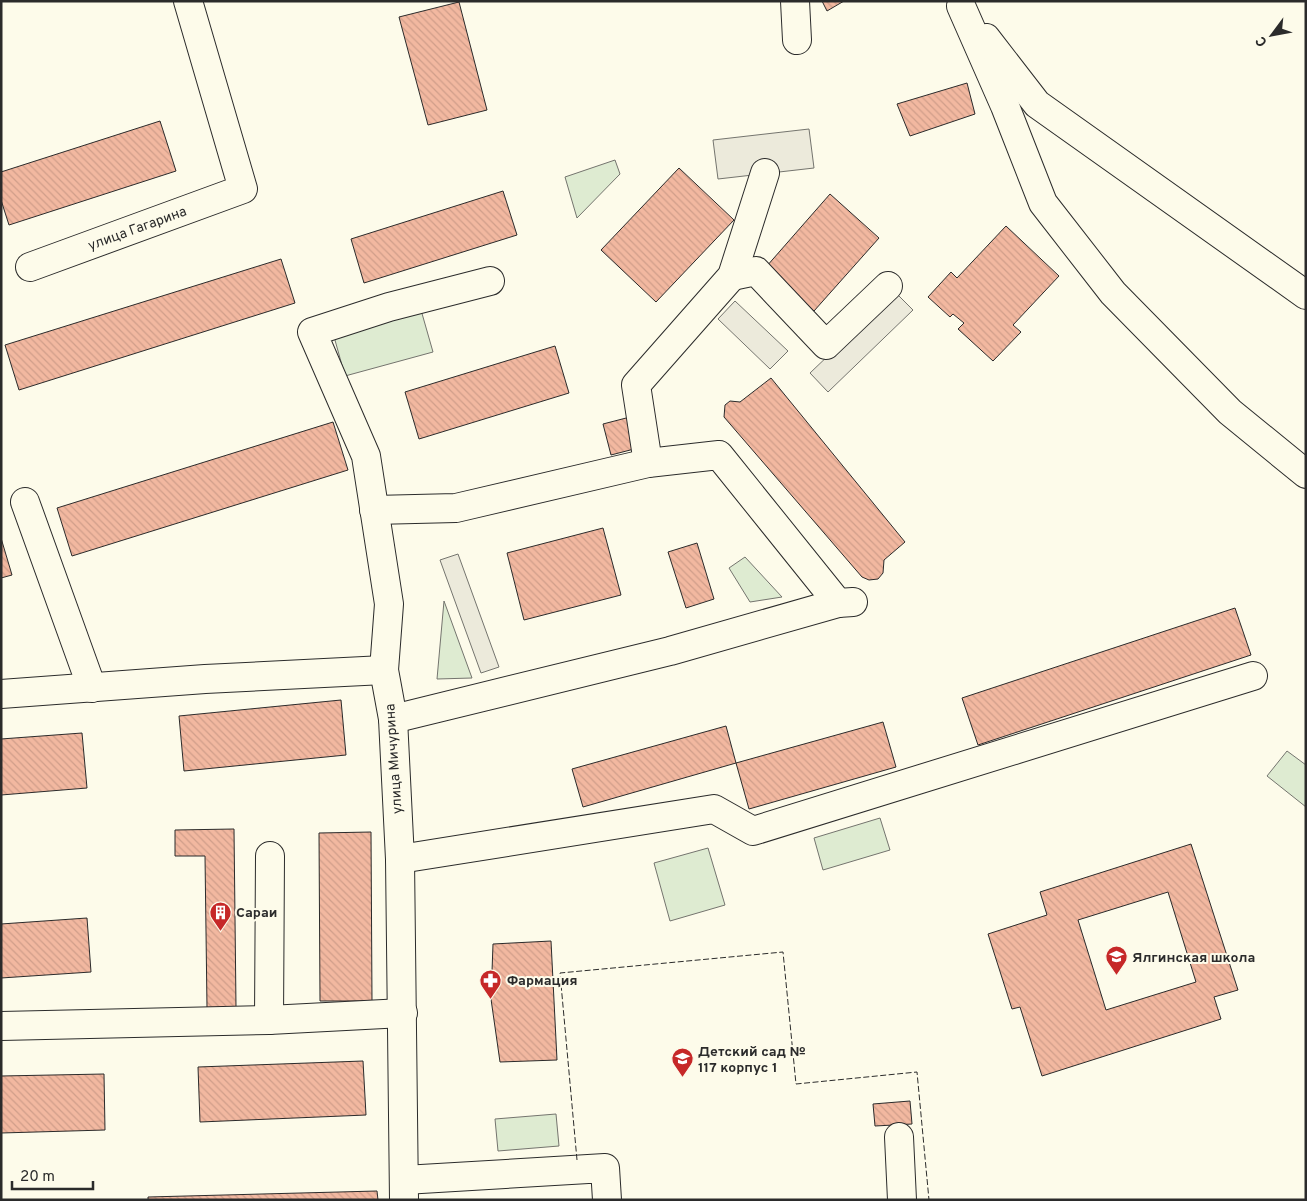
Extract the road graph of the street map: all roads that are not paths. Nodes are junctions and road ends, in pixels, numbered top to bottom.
1 (188, 1) edge
2 (794, 1) edge
3 (959, 4) edge
4 (798, 40) dead end
5 (764, 173) dead end
6 (30, 267) dead end
7 (732, 276) junction
8 (490, 281) dead end
9 (888, 286) dead end
10 (1306, 295) edge
11 (648, 463) junction
12 (1306, 474) edge
13 (25, 502) dead end
14 (374, 510) junction
15 (384, 670) junction
16 (1253, 676) dead end
17 (92, 688) junction
18 (1, 694) edge
19 (392, 719) junction
20 (270, 856) dead end
21 (400, 859) junction
22 (403, 1013) junction
23 (269, 1020) junction
24 (1, 1026) edge
25 (899, 1137) dead end
26 (404, 1190) edge
27 (607, 1200) edge
28 (902, 1200) edge

1 - 6 street, улица Гагарина
2 - 4 street
3 - 10 street
3 - 12 street
5 - 7 street
7 - 9 street
7 - 11 street
8 - 14 street, улица Мичурина
11 - 14 street
11 - 19 street
13 - 17 street
14 - 15 street, улица Мичурина
15 - 17 street
15 - 19 street, улица Мичурина
16 - 21 street
17 - 18 street
19 - 21 street, улица Мичурина
20 - 23 street
21 - 22 street, улица Мичурина
22 - 23 street
22 - 26 street, улица Мичурина
23 - 24 street
25 - 28 street
26 - 27 street

